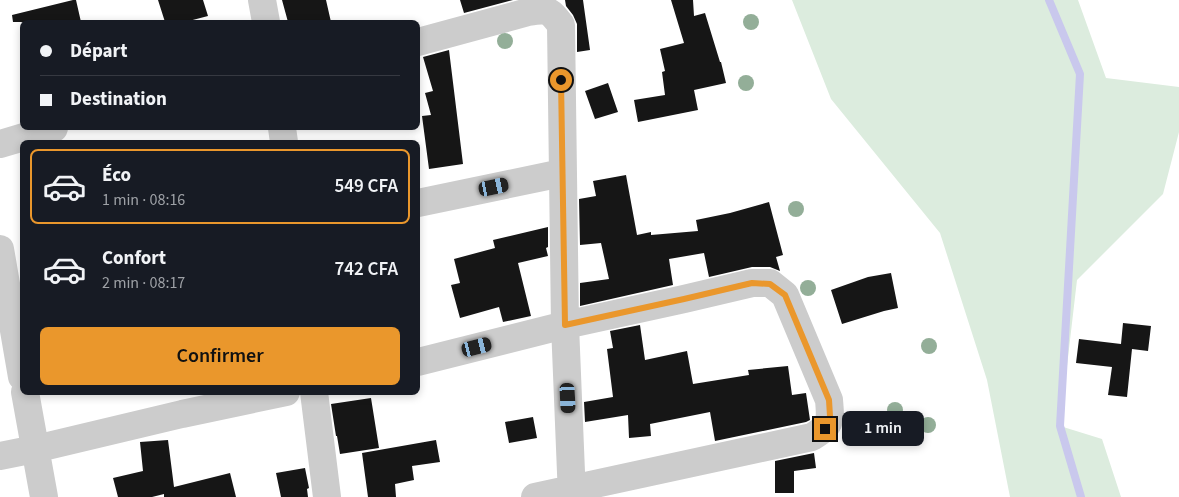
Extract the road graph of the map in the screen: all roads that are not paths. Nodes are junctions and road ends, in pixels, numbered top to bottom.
1 (262, 0) edge
2 (266, 20) edge
3 (420, 41) edge
4 (47, 130) edge
5 (0, 144) edge
6 (562, 173) junction
7 (420, 203) edge
8 (0, 249) edge
9 (11, 299) edge
10 (565, 325) junction
11 (420, 361) edge
12 (20, 363) edge
13 (26, 395) edge
14 (272, 395) edge
15 (314, 395) edge
16 (35, 449) junction
17 (0, 456) edge
18 (572, 493) edge
19 (44, 497) edge
20 (327, 497) edge
21 (535, 497) edge

1 - 2 street
3 - 6 street
4 - 5 street
6 - 7 street
6 - 10 street
8 - 9 street
9 - 12 street
10 - 11 street
10 - 18 street
10 - 18 street
13 - 16 street
14 - 16 street
15 - 20 street
16 - 17 street
16 - 19 street
18 - 21 street

